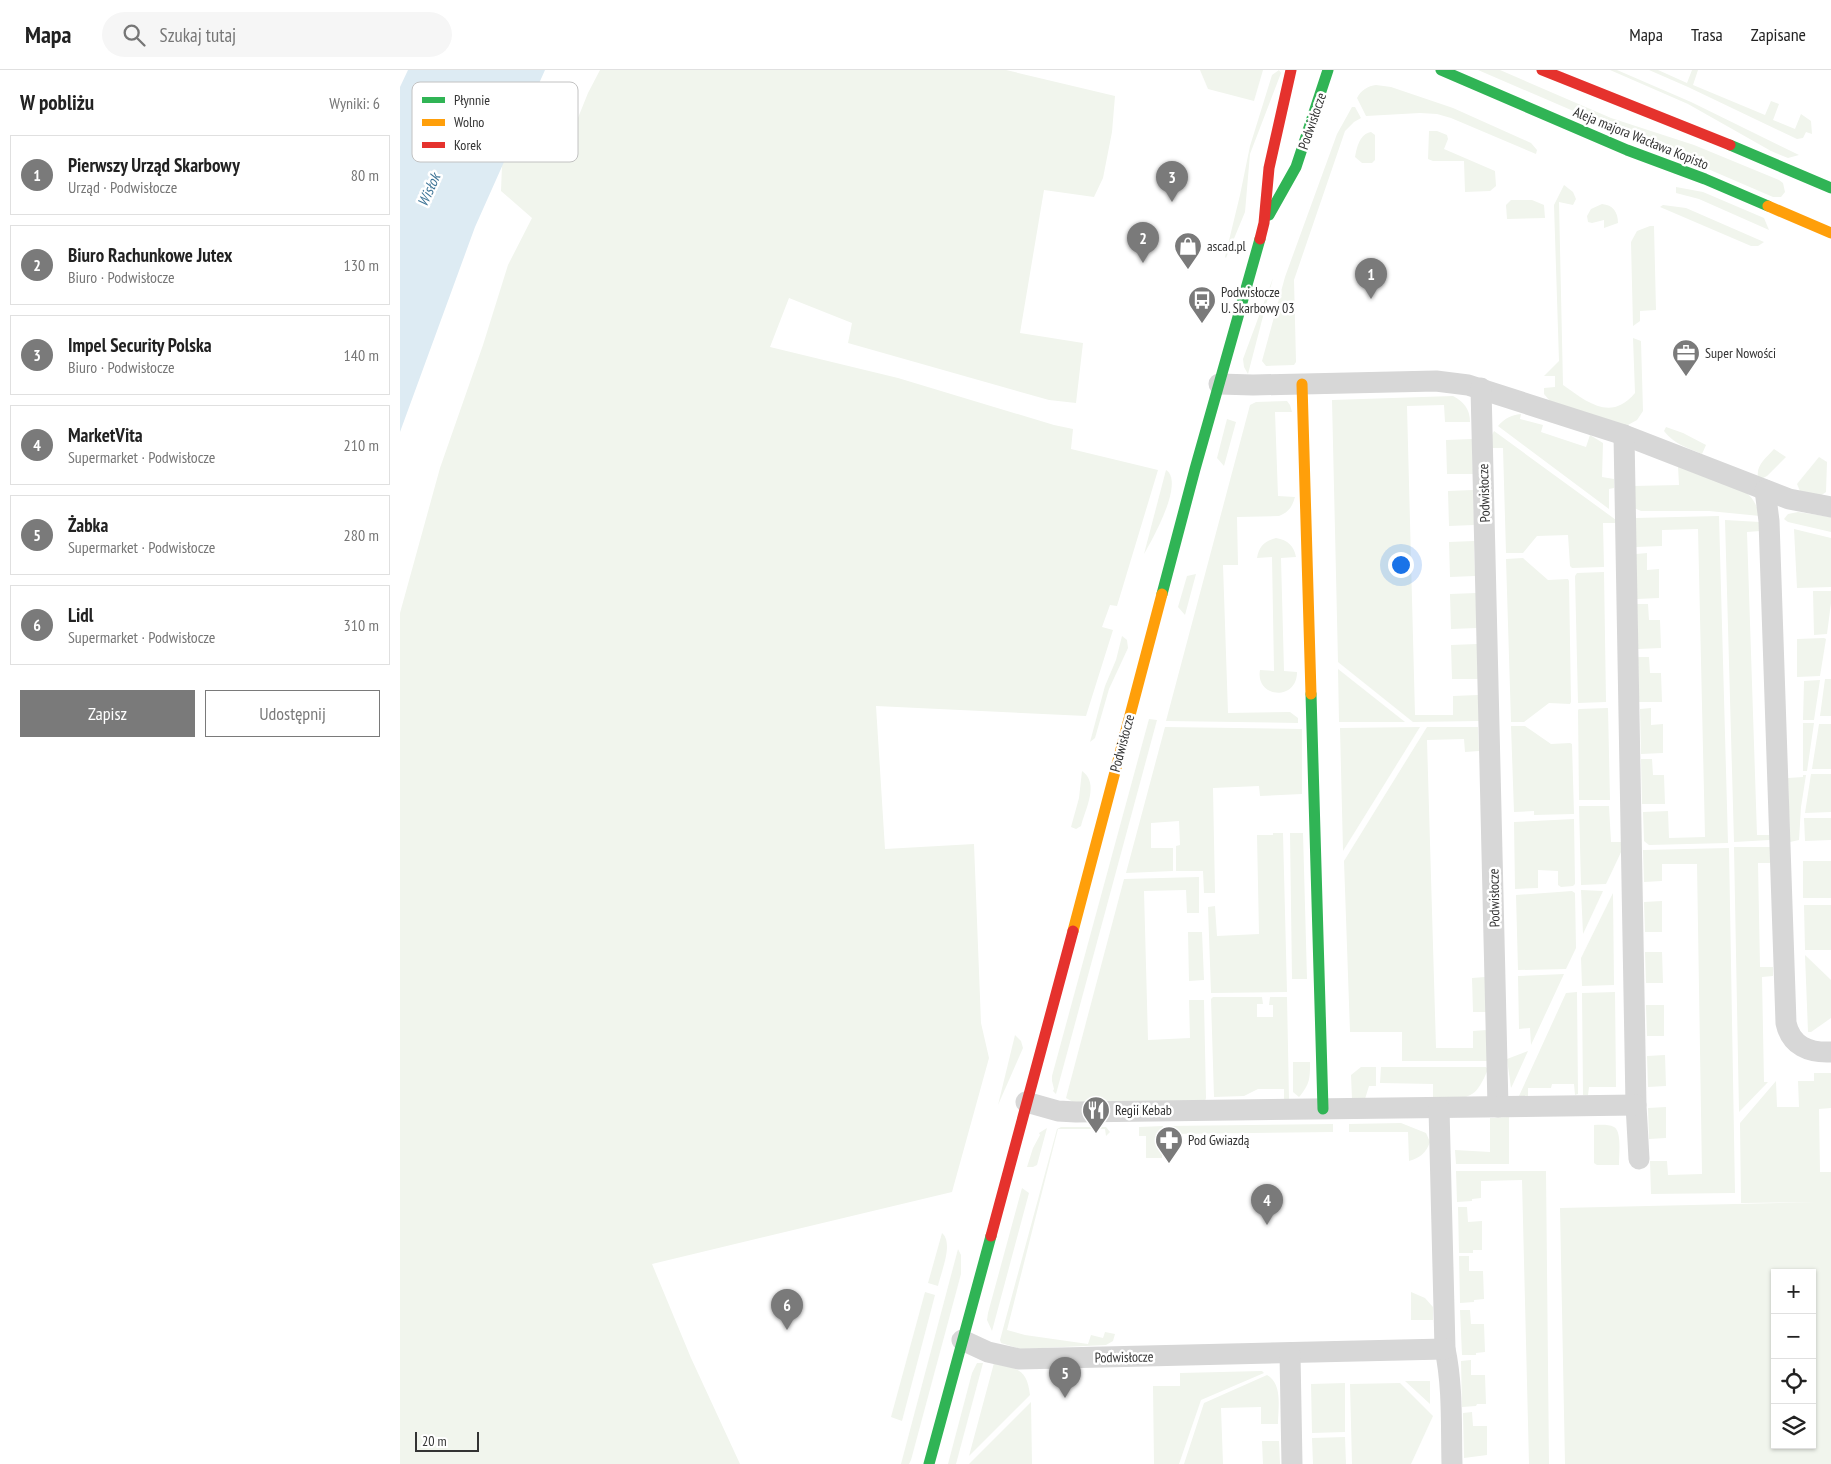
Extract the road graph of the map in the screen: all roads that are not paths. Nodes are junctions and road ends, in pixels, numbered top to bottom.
1 (1291, 70) edge
2 (1328, 70) edge
3 (1440, 70) edge
4 (1542, 70) edge
5 (1339, 76) dead end
6 (1321, 93) junction
7 (1831, 188) edge
8 (1264, 223) junction
9 (1831, 233) edge
10 (1219, 384) junction
11 (1302, 384) junction
12 (1481, 388) junction
13 (1624, 434) junction
14 (1765, 490) junction
15 (1831, 507) edge
16 (1831, 1052) edge
17 (1026, 1102) junction
18 (1636, 1105) junction
19 (1498, 1107) junction
20 (1439, 1108) junction
21 (1323, 1109) junction
22 (1639, 1160) dead end
23 (962, 1340) junction
24 (1445, 1349) junction
25 (1290, 1354) junction
26 (929, 1464) edge
27 (1292, 1464) edge
28 (1452, 1464) edge

1 - 8 street, Podwisłocze
2 - 6 street, Podwisłocze
3 - 9 street, Aleja majora Wacława Kopisto
4 - 7 street, Aleja majora Wacława Kopisto
5 - 6 street
6 - 8 street, Podwisłocze
8 - 10 street, Podwisłocze
10 - 11 street
10 - 17 street, Podwisłocze
11 - 12 street
11 - 21 street
12 - 13 street
12 - 19 street, Podwisłocze
13 - 14 street
13 - 18 street
14 - 15 street
14 - 16 street
17 - 21 street
17 - 23 street, Podwisłocze
18 - 19 street
18 - 22 street
19 - 20 street
20 - 21 street
20 - 24 street
23 - 25 street, Podwisłocze
23 - 26 street, Podwisłocze
24 - 25 street, Podwisłocze
24 - 28 street
25 - 27 street

